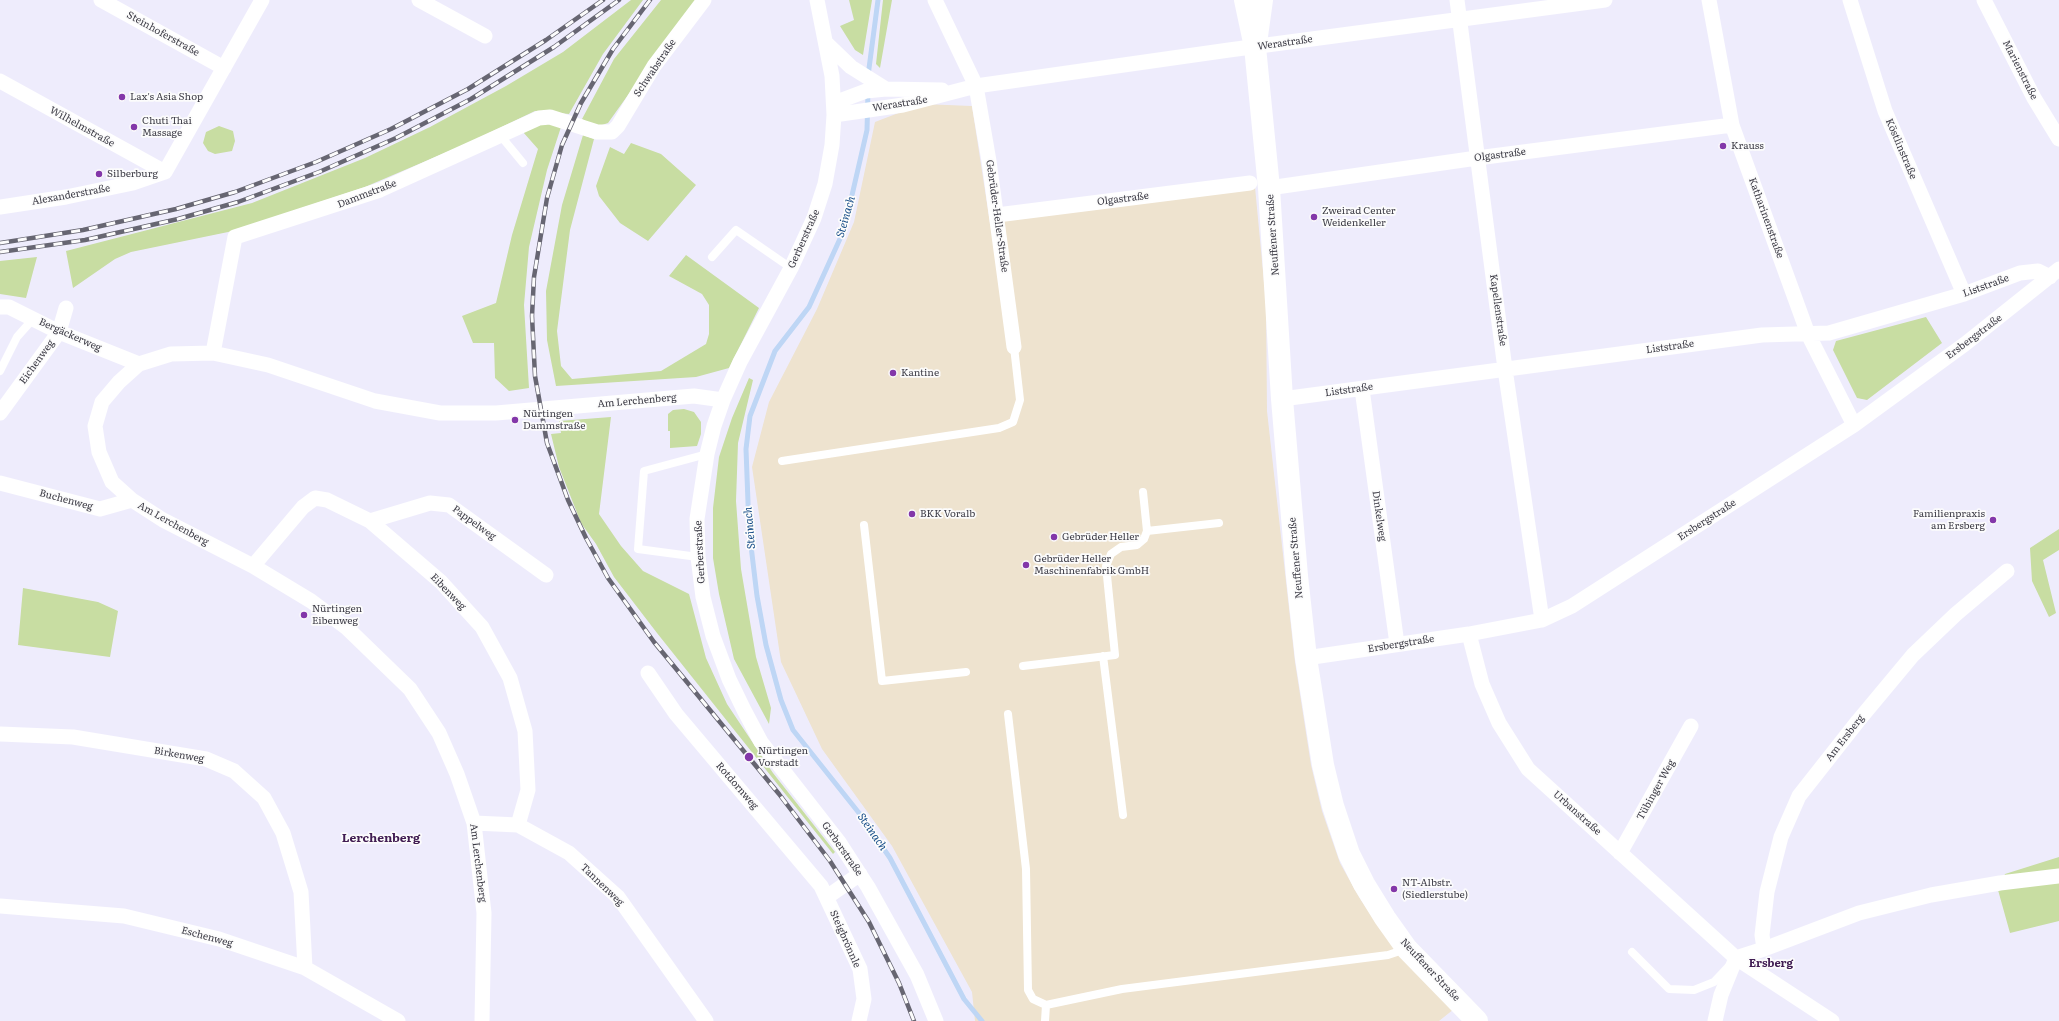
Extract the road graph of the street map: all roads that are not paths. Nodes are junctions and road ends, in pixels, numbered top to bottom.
1 (101, 0) edge
2 (262, 0) edge
3 (419, 0) edge
4 (704, 0) edge
5 (817, 0) edge
6 (935, 0) edge
7 (1245, 0) edge
8 (1262, 0) edge
9 (1457, 0) edge
10 (1605, 0) edge
11 (1709, 0) edge
12 (1850, 0) edge
13 (1984, 0) edge
14 (1460, 20) junction
15 (485, 36) dead end
16 (826, 43) junction
17 (1255, 47) junction
18 (224, 68) junction
19 (0, 81) edge
20 (971, 88) junction
21 (886, 89) junction
22 (834, 109) junction
23 (1732, 125) junction
24 (606, 133) joint
25 (500, 135) junction
26 (2059, 139) edge
27 (1477, 158) junction
28 (523, 163) dead end
29 (165, 172) junction
30 (1260, 186) junction
31 (0, 207) edge
32 (997, 215) junction
33 (712, 257) dead end
34 (792, 268) junction
35 (2055, 273) edge
36 (1964, 294) junction
37 (0, 307) edge
38 (66, 308) dead end
39 (33, 319) junction
40 (59, 332) junction
41 (1808, 334) junction
42 (1014, 347) joint
43 (213, 354) junction
44 (139, 364) junction
45 (1505, 369) junction
46 (0, 371) edge
47 (1362, 389) junction
48 (1282, 399) junction
49 (723, 400) junction
50 (0, 413) edge
51 (1854, 425) junction
52 (707, 454) junction
53 (782, 460) dead end
54 (0, 483) edge
55 (1143, 492) dead end
56 (132, 500) junction
57 (370, 521) junction
58 (1219, 523) dead end
59 (864, 525) dead end
60 (1147, 531) junction
61 (698, 557) junction
62 (253, 566) junction
63 (2006, 571) dead end
64 (546, 575) dead end
65 (1542, 620) junction
66 (1468, 634) junction
67 (1397, 644) junction
68 (1103, 656) junction
69 (1306, 658) junction
70 (1023, 666) dead end
71 (966, 672) dead end
72 (648, 674) dead end
73 (1008, 714) dead end
74 (1691, 726) dead end
75 (0, 734) edge
76 (1123, 815) dead end
77 (474, 823) junction
78 (518, 825) junction
79 (1620, 853) junction
80 (860, 874) junction
81 (2059, 876) edge
82 (827, 897) junction
83 (0, 906) edge
84 (1407, 949) junction
85 (1764, 949) junction
86 (1632, 952) dead end
87 (1736, 958) junction
88 (305, 968) junction
89 (1046, 1005) junction
90 (485, 1019) edge
91 (398, 1021) edge
92 (706, 1021) edge
93 (859, 1021) edge
94 (936, 1021) edge
95 (1045, 1021) edge
96 (1477, 1021) edge
97 (1715, 1021) edge
98 (1832, 1021) edge

1 - 18 street, Steinhoferstraße
2 - 18 street
3 - 15 street
4 - 24 street, Schwabstraße
5 - 16 street, Gerberstraße
6 - 20 street, Gebrüder-Heller-Straße
7 - 17 main road, Neuffener Straße
8 - 17 main road, Neuffener Straße
9 - 14 street, Kapellenstraße
10 - 14 street, Werastraße
11 - 23 street, Katharinenstraße
12 - 36 street, Köstlinstraße
13 - 26 street, Marienstraße
14 - 17 street, Werastraße
14 - 27 street, Kapellenstraße
16 - 21 street, Werastraße
16 - 22 street, Gerberstraße
17 - 20 street, Werastraße
17 - 30 main road, Neuffener Straße
18 - 29 street
19 - 29 street, Wilhelmstraße
20 - 21 street, Werastraße
20 - 22 street, Werastraße
20 - 32 street, Gebrüder-Heller-Straße
21 - 22 street, Werastraße
22 - 34 street, Gerberstraße
23 - 27 street, Olgastraße
23 - 41 street, Katharinenstraße
24 - 25 street, Dammstraße
25 - 28 lane
25 - 43 street, Dammstraße
27 - 30 street, Olgastraße
27 - 45 street, Kapellenstraße
29 - 31 street, Alexanderstraße
30 - 32 street, Olgastraße
30 - 48 main road, Neuffener Straße
32 - 42 street, Gebrüder-Heller-Straße
33 - 34 lane
34 - 49 street, Gerberstraße
35 - 36 street, Liststraße
35 - 51 street, Ersbergstraße
36 - 41 street, Liststraße
37 - 39 street, Bergäckerweg
38 - 40 street, Eichenweg
39 - 40 street, Bergäckerweg
39 - 46 lane
40 - 44 street, Bergäckerweg
40 - 50 street, Eichenweg
41 - 45 street, Liststraße
41 - 51 street, Katharinenstraße
42 - 53 lane
43 - 44 street, Am Lerchenberg
43 - 49 street, Am Lerchenberg
44 - 56 street, Am Lerchenberg
45 - 47 street, Liststraße
45 - 65 street, Kapellenstraße
47 - 48 street, Liststraße
47 - 67 street, Dinkelweg
48 - 69 main road, Neuffener Straße
49 - 52 street, Gerberstraße
51 - 65 street, Ersbergstraße
52 - 61 street, Gerberstraße
52 - 61 lane
54 - 56 street, Buchenweg
55 - 60 lane
56 - 62 street, Am Lerchenberg
57 - 62 street, Eibenweg
57 - 64 street, Pappelweg
57 - 78 street, Eibenweg
58 - 60 lane
59 - 71 lane
60 - 68 lane
61 - 80 street, Gerberstraße
62 - 77 street, Am Lerchenberg
63 - 85 street, Am Ersberg
65 - 66 street, Ersbergstraße
66 - 67 street, Ersbergstraße
66 - 79 street, Urbanstraße
67 - 69 street, Ersbergstraße
68 - 70 lane
68 - 76 lane
69 - 84 main road, Neuffener Straße
72 - 82 street, Rotdornweg
73 - 89 lane
74 - 79 street, Tübinger Weg
75 - 88 street, Birkenweg
77 - 78 street, Tannenweg
77 - 90 street, Am Lerchenberg
78 - 92 street, Tannenweg
79 - 87 street, Urbanstraße
80 - 82 street, Steigbrönnle
80 - 94 street, Gerberstraße
81 - 85 street
82 - 93 street, Steigbrönnle
83 - 88 street, Eschenweg
84 - 89 lane
84 - 96 main road, Neuffener Straße
85 - 87 street
86 - 87 lane
87 - 97 street
87 - 98 street, Urbanstraße
88 - 91 street, Eschenweg
89 - 95 lane

